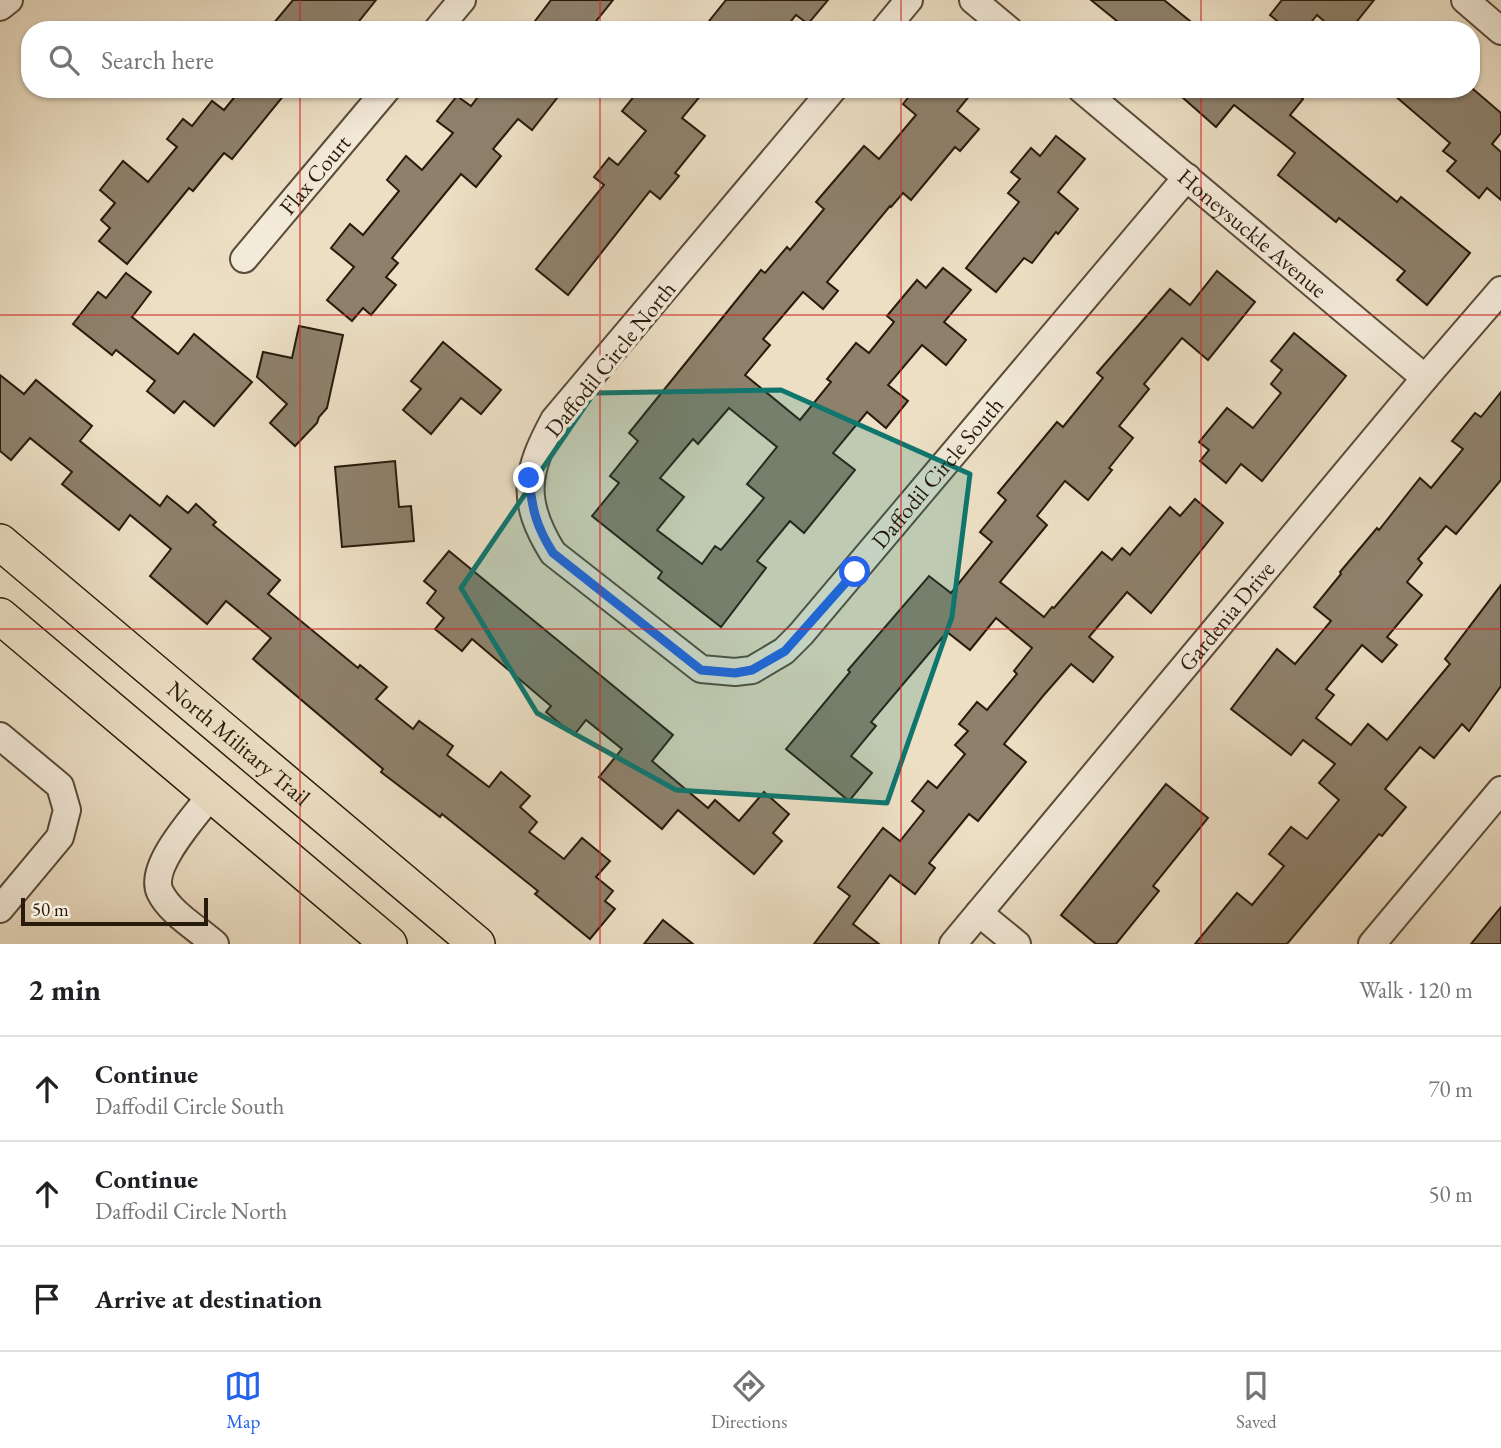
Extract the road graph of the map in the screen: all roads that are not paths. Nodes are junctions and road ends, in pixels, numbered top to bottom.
1 (9, 0) edge
2 (462, 0) edge
3 (909, 0) edge
4 (974, 0) edge
5 (1465, 0) edge
6 (0, 7) edge
7 (444, 21) edge
8 (892, 21) edge
9 (998, 21) edge
10 (1501, 31) edge
11 (379, 98) edge
12 (825, 98) edge
13 (1092, 98) edge
14 (1187, 177) junction
15 (244, 260) dead end
16 (1501, 290) edge
17 (1425, 377) junction
18 (0, 542) edge
19 (0, 616) edge
20 (650, 631) joint
21 (0, 736) edge
22 (1501, 790) edge
23 (212, 794) junction
24 (0, 909) edge
25 (979, 913) junction
26 (215, 944) edge
27 (389, 944) edge
28 (477, 944) edge
29 (953, 944) edge
30 (1017, 944) edge
31 (1372, 944) edge

1 - 6 street
2 - 7 street
3 - 8 street
4 - 9 street
5 - 10 street
11 - 15 street, Flax Court
12 - 20 street, Daffodil Circle North
13 - 14 street, Honeysuckle Avenue
14 - 17 street, Honeysuckle Avenue
14 - 20 street, Daffodil Circle South
16 - 17 street, Gardenia Drive
17 - 25 street, Gardenia Drive
18 - 28 main road, North Military Trail
19 - 23 main road
21 - 24 street
22 - 31 street
23 - 26 street
23 - 27 main road
25 - 29 street, Gardenia Drive
25 - 30 street

